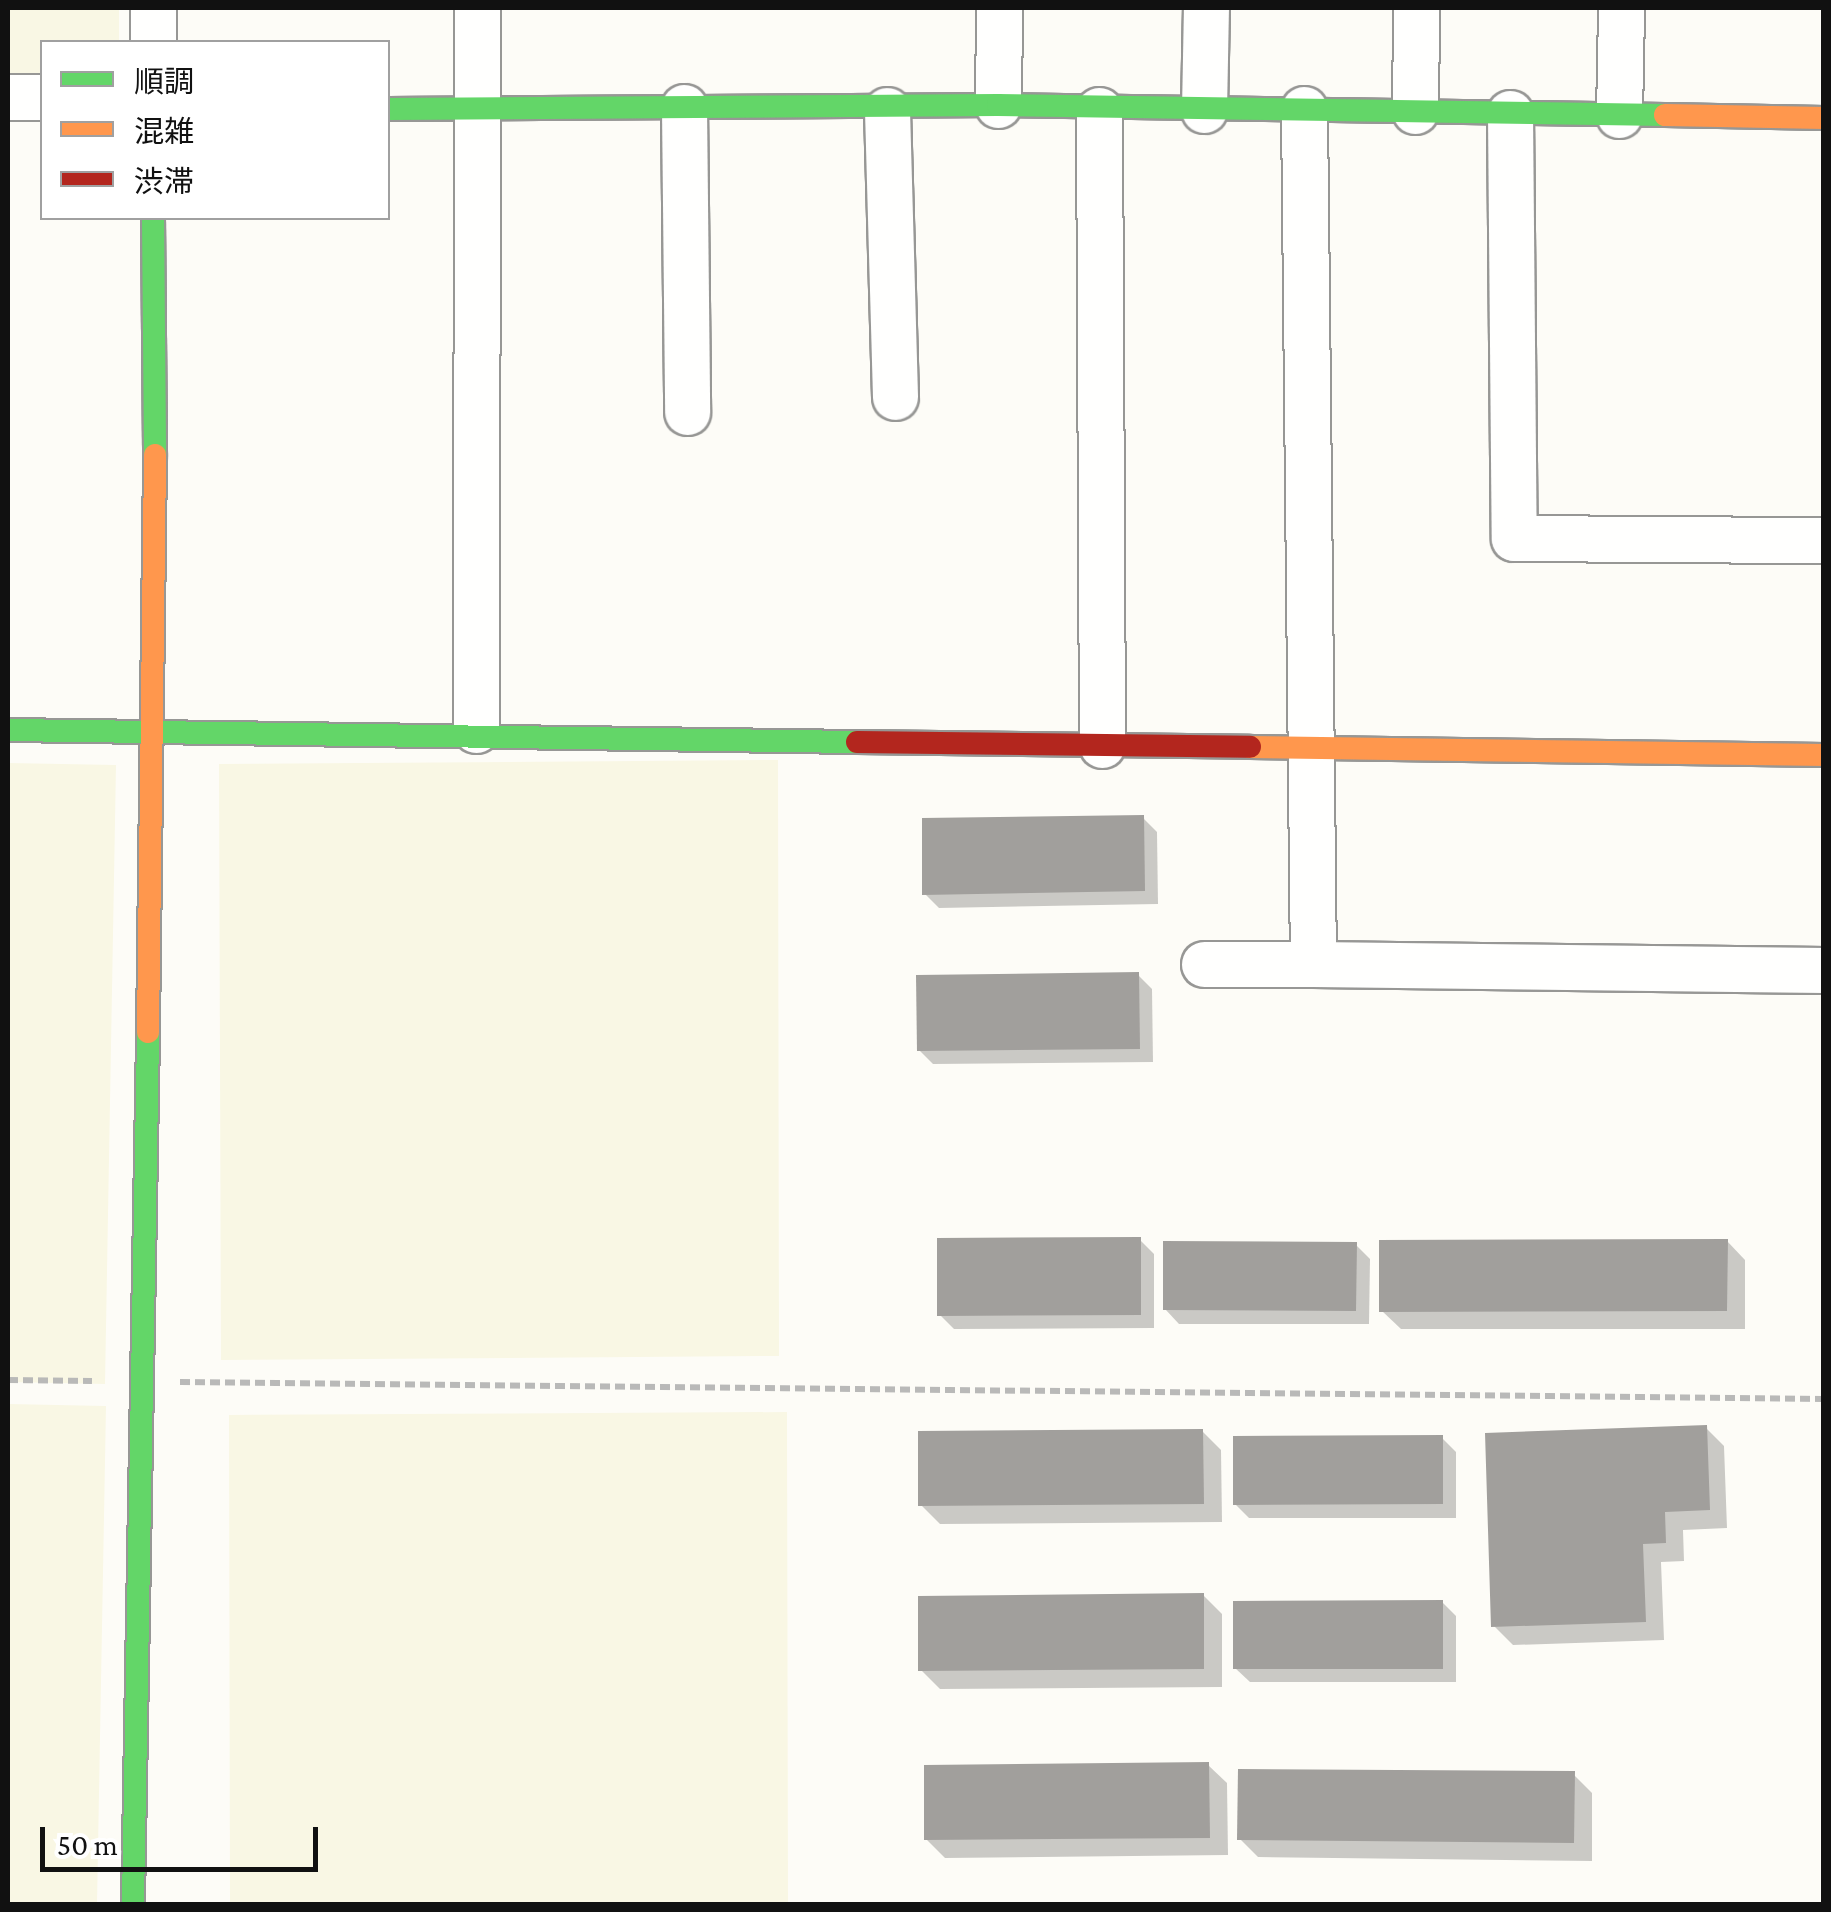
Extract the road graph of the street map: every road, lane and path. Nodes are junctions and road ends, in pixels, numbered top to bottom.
1 (153, 8) edge
2 (477, 8) edge
3 (1000, 8) edge
4 (1206, 8) edge
5 (1416, 8) edge
6 (1622, 8) edge
7 (152, 40) edge
8 (8, 97) edge
9 (40, 98) edge
10 (998, 105) junction
11 (684, 107) junction
12 (390, 109) edge
13 (886, 110) junction
14 (1100, 110) junction
15 (1204, 110) junction
16 (1304, 110) junction
17 (476, 112) junction
18 (1415, 112) junction
19 (1510, 113) junction
20 (1618, 115) junction
21 (1824, 118) edge
22 (153, 220) edge
23 (895, 398) dead end
24 (687, 412) dead end
25 (1824, 540) edge
26 (8, 730) edge
27 (158, 730) junction
28 (476, 730) junction
29 (1102, 745) junction
30 (1309, 746) junction
31 (1824, 755) edge
32 (1204, 964) dead end
33 (1313, 964) junction
34 (1824, 970) edge
35 (8, 1380) edge
36 (136, 1382) junction
37 (1824, 1399) edge
38 (133, 1904) edge

1 - 7 street
2 - 17 street
3 - 10 street
4 - 15 street
5 - 18 street
6 - 20 street
8 - 9 street
10 - 13 street
10 - 14 street
11 - 13 street
11 - 17 street
11 - 24 street
12 - 17 street
13 - 23 street
14 - 15 street
14 - 29 street
15 - 16 street
16 - 18 street
16 - 30 street
17 - 28 street
18 - 19 street
19 - 20 street
19 - 25 street
20 - 21 street
22 - 27 street
26 - 27 street
27 - 28 street
27 - 36 street
28 - 29 street
29 - 30 street
30 - 31 street
30 - 33 street
32 - 33 street
33 - 34 street
35 - 36 path
36 - 37 path
36 - 38 street

